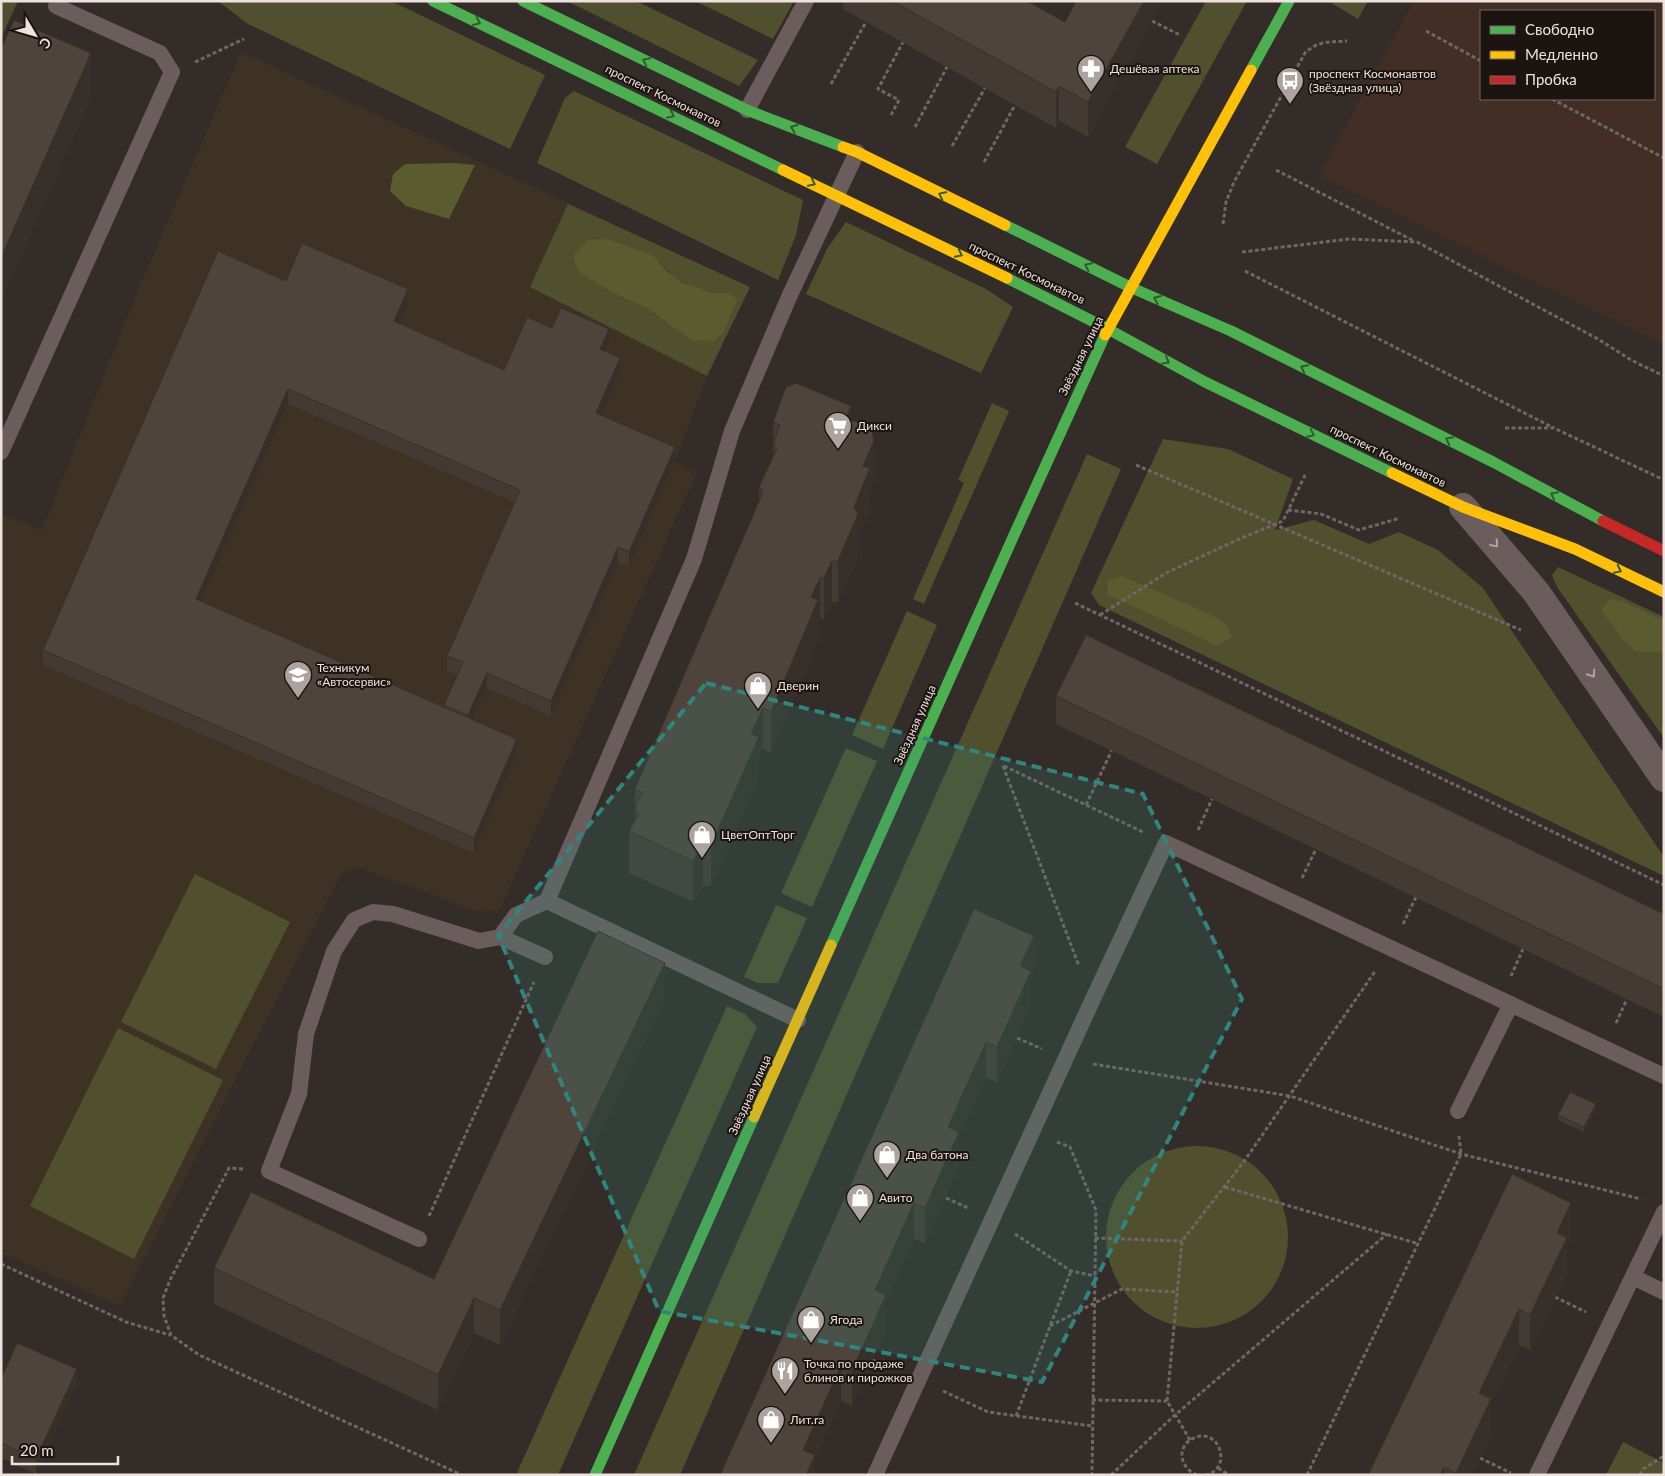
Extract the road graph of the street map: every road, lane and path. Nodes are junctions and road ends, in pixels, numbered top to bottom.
1 (433, 1) edge
2 (523, 1) edge
3 (806, 1) edge
4 (1289, 1) edge
5 (56, 6) dead end
6 (1152, 20) dead end
7 (866, 22) dead end
8 (1426, 31) dead end
9 (1180, 35) dead end
10 (244, 39) dead end
11 (1347, 41) dead end
12 (903, 42) dead end
13 (1480, 60) edge
14 (947, 67) edge
15 (172, 72) junction
16 (832, 84) dead end
17 (985, 88) edge
18 (1554, 100) edge
19 (1015, 105) edge
20 (747, 110) junction
21 (891, 115) dead end
22 (915, 127) dead end
23 (952, 146) dead end
24 (857, 152) junction
25 (1664, 158) edge
26 (984, 162) dead end
27 (1276, 170) dead end
28 (836, 194) junction
29 (1223, 224) dead end
30 (1417, 242) junction
31 (1242, 252) dead end
32 (1245, 271) dead end
33 (1132, 288) junction
34 (1108, 329) junction
35 (1664, 376) edge
36 (1505, 428) dead end
37 (1554, 428) junction
38 (1, 452) edge
39 (1136, 465) dead end
40 (1306, 473) dead end
41 (1664, 480) edge
42 (1463, 507) junction
43 (1288, 510) junction
44 (1400, 518) dead end
45 (1276, 524) junction
46 (1664, 551) edge
47 (1664, 592) edge
48 (1075, 603) dead end
49 (1100, 615) junction
50 (1524, 631) dead end
51 (1112, 750) edge
52 (1664, 778) edge
53 (1212, 798) edge
54 (1086, 805) junction
55 (1166, 843) junction
56 (1187, 853) junction
57 (1664, 885) edge
58 (547, 901) junction
59 (500, 937) junction
60 (1391, 948) junction
61 (545, 957) joint
62 (1092, 1001) junction
63 (1511, 1004) junction
64 (798, 1020) junction
65 (1065, 1059) junction
66 (1664, 1076) edge
67 (1290, 1096) junction
68 (1458, 1111) dead end
69 (1070, 1148) dead end
70 (1461, 1154) junction
71 (268, 1171) junction
72 (1225, 1187) junction
73 (1644, 1200) dead end
74 (1664, 1212) edge
75 (992, 1219) junction
76 (1387, 1234) junction
77 (1095, 1238) junction
78 (419, 1239) joint
79 (1182, 1241) junction
80 (1419, 1244) junction
81 (1, 1264) edge
82 (1071, 1271) junction
83 (1094, 1276) junction
84 (1633, 1277) junction
85 (1178, 1292) junction
86 (1664, 1292) edge
87 (1555, 1297) edge
88 (1094, 1304) junction
89 (1611, 1324) junction
90 (1050, 1326) junction
91 (171, 1335) junction
92 (918, 1380) junction
93 (1092, 1400) junction
94 (1167, 1402) junction
95 (1016, 1416) junction
96 (1175, 1416) junction
97 (1092, 1426) junction
98 (1190, 1440) junction
99 (1664, 1456) edge
100 (1480, 1458) edge
101 (1218, 1468) junction
102 (462, 1475) edge
103 (595, 1475) edge
104 (875, 1475) edge
105 (1092, 1475) edge
106 (1111, 1475) edge
107 (1197, 1475) edge
108 (1206, 1475) edge
109 (1229, 1475) edge
110 (1307, 1475) edge
111 (1514, 1475) edge
112 (1537, 1475) edge
113 (1640, 1475) edge

1 -> 28 street, проспект Космонавтов
20 -> 2 street, проспект Космонавтов
3 - 20 lane
4 - 33 street, Звёздная улица
5 - 15 lane
6 - 9 path
7 - 16 path
8 - 13 path
10 - 15 path
11 - 29 path
12 - 21 path
14 - 22 path
15 - 38 lane
17 - 23 path
18 - 25 path
19 - 26 path
24 -> 20 street, проспект Космонавтов
24 - 28 lane
33 -> 24 street, проспект Космонавтов
27 - 30 path
28 -> 34 street, проспект Космонавтов
28 - 58 lane
30 - 31 path
30 - 35 path
32 - 37 path
33 - 34 street, Звёздная улица
46 -> 33 street, проспект Космонавтов
34 -> 42 street, проспект Космонавтов
34 - 64 street, Звёздная улица
36 - 37 path
37 - 41 path
39 - 45 path
40 - 43 path
42 -> 47 street, проспект Космонавтов
42 -> 52 street
43 - 44 path
43 - 45 path
45 - 49 path
45 - 50 path
48 - 49 path
49 - 57 path
51 - 54 path
53 - 56 path
54 - 55 path
54 - 62 path
55 - 56 lane
55 - 62 lane
56 - 60 lane
58 - 59 lane
58 - 64 lane
59 - 61 lane
59 - 71 lane
60 - 63 lane
60 - 67 path
61 - 78 path
62 - 65 lane
63 - 66 lane
63 - 68 lane
64 - 103 street, Звёздная улица
65 - 67 path
65 - 75 lane
67 - 70 path
67 - 72 path
69 - 77 path
70 - 73 path
70 - 80 path
71 - 78 lane
71 - 91 path
72 - 76 path
72 - 79 path
74 - 84 lane
75 - 82 path
75 - 92 lane
76 - 80 path
76 - 96 path
77 - 79 path
77 - 83 path
79 - 85 path
80 - 110 path
81 - 91 path
82 - 83 path
82 - 90 path
83 - 88 path
84 - 86 lane
84 - 89 lane
85 - 88 path
85 - 94 path
87 - 89 path
88 - 90 path
88 - 93 path
89 - 112 lane
90 - 95 path
91 - 102 path
92 - 95 path
92 - 104 lane
93 - 94 path
93 - 97 path
94 - 96 path
95 - 97 path
96 - 98 path
96 - 106 path
97 - 105 path
98 - 101 path
98 - 107 path
99 - 113 path
100 - 111 path
101 - 108 path
101 - 109 path

